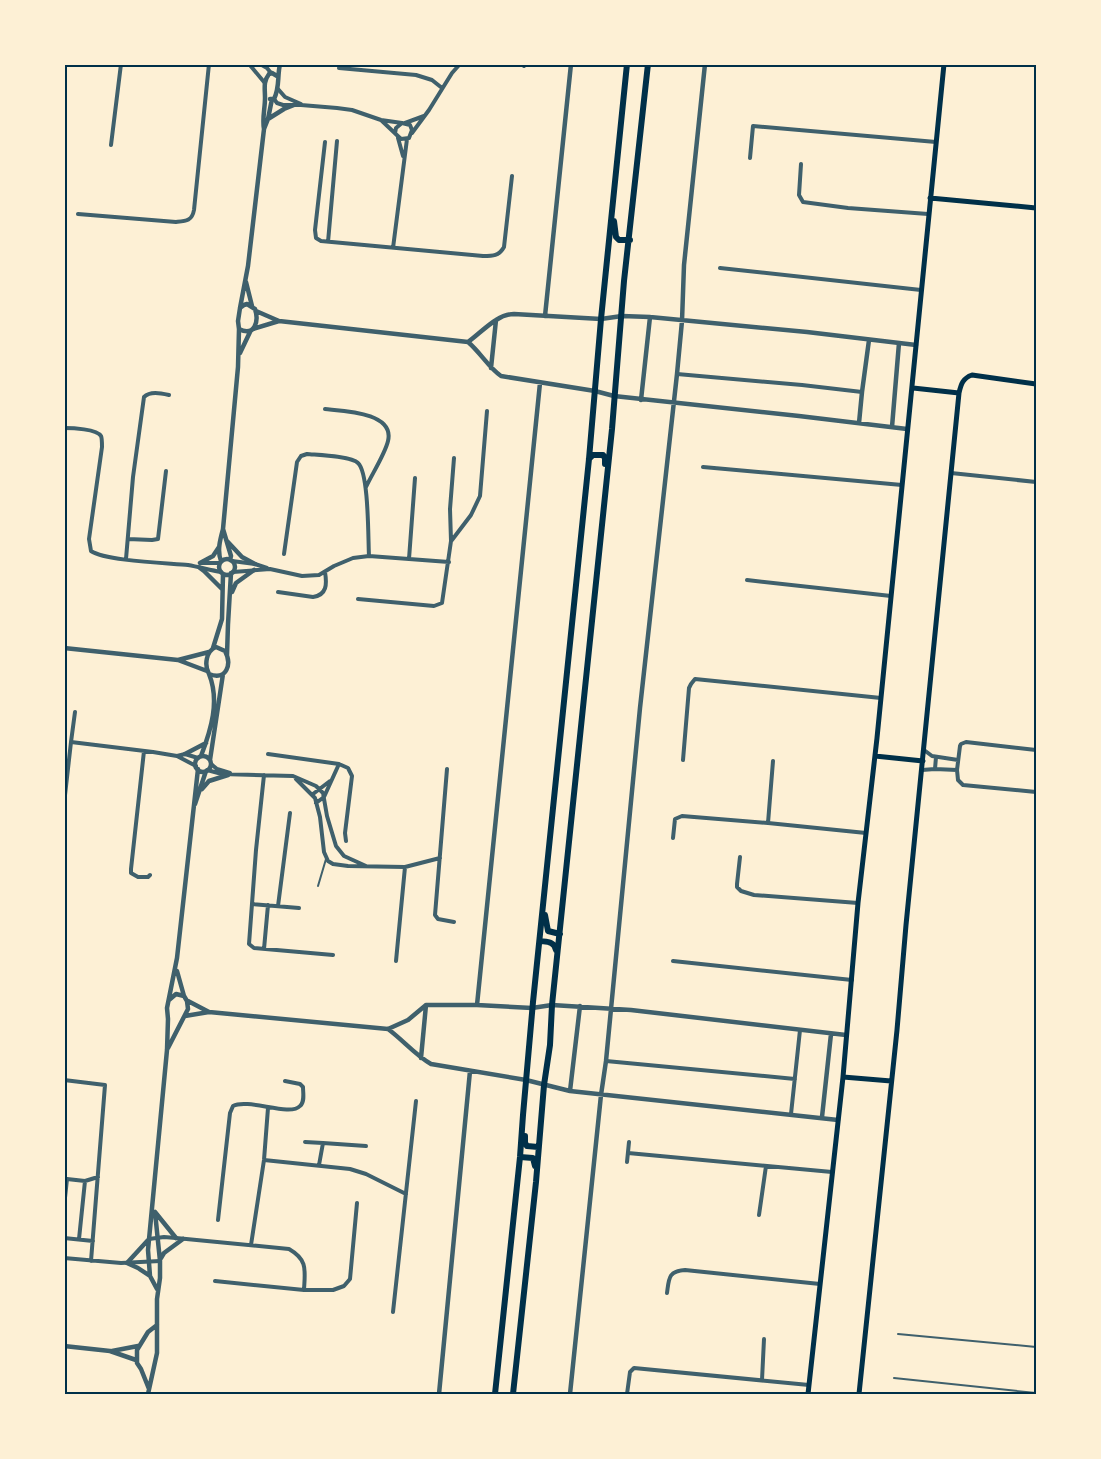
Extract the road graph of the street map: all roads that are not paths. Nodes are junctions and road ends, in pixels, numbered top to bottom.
1 (121, 64) edge
2 (209, 64) edge
3 (249, 64) edge
4 (260, 64) edge
5 (274, 64) edge
6 (280, 64) edge
7 (460, 64) edge
8 (572, 64) edge
9 (627, 64) edge
10 (648, 64) edge
11 (705, 64) edge
12 (944, 64) edge
13 (339, 68) dead end
14 (274, 74) junction
15 (264, 82) junction
16 (442, 88) junction
17 (278, 89) junction
18 (266, 96) junction
19 (273, 99) junction
20 (294, 105) junction
21 (302, 105) junction
22 (424, 116) junction
23 (268, 119) junction
24 (381, 120) junction
25 (404, 123) junction
26 (264, 129) junction
27 (412, 133) junction
28 (397, 136) junction
29 (407, 139) junction
30 (338, 141) dead end
31 (325, 142) dead end
32 (936, 142) junction
33 (111, 145) dead end
34 (750, 158) dead end
35 (404, 159) junction
36 (801, 164) dead end
37 (512, 176) dead end
38 (930, 198) junction
39 (1036, 208) edge
40 (612, 209) junction
41 (78, 214) dead end
42 (928, 214) junction
43 (630, 240) junction
44 (328, 242) junction
45 (393, 248) junction
46 (720, 268) dead end
47 (246, 280) junction
48 (921, 290) junction
49 (252, 306) junction
50 (240, 308) junction
51 (256, 311) junction
52 (545, 316) junction
53 (622, 316) junction
54 (650, 317) junction
55 (601, 319) junction
56 (495, 320) junction
57 (279, 321) junction
58 (682, 321) junction
59 (239, 329) junction
60 (252, 330) junction
61 (869, 340) junction
62 (468, 342) junction
63 (899, 344) junction
64 (916, 345) junction
65 (238, 355) junction
66 (491, 369) junction
67 (676, 374) junction
68 (540, 383) junction
69 (1036, 384) edge
70 (913, 388) junction
71 (595, 391) junction
72 (862, 392) junction
73 (959, 393) junction
74 (169, 394) dead end
75 (615, 396) junction
76 (641, 400) junction
77 (673, 403) junction
78 (325, 409) dead end
79 (487, 411) dead end
80 (860, 423) junction
81 (64, 428) edge
82 (892, 428) junction
83 (907, 429) junction
84 (454, 458) dead end
85 (589, 459) junction
86 (703, 467) dead end
87 (166, 471) dead end
88 (951, 473) junction
89 (415, 478) dead end
90 (1036, 482) edge
91 (606, 485) junction
92 (902, 485) junction
93 (366, 488) junction
94 (223, 529) junction
95 (128, 539) junction
96 (220, 541) junction
97 (227, 541) junction
98 (452, 541) junction
99 (284, 554) dead end
100 (369, 556) junction
101 (126, 559) junction
102 (409, 559) junction
103 (231, 560) junction
104 (220, 562) junction
105 (449, 562) junction
106 (255, 564) junction
107 (198, 566) junction
108 (270, 569) junction
109 (254, 570) junction
110 (232, 572) junction
111 (325, 572) junction
112 (222, 573) junction
113 (747, 580) dead end
114 (222, 590) junction
115 (278, 592) dead end
116 (891, 596) junction
117 (358, 599) dead end
118 (230, 601) junction
119 (64, 648) edge
120 (211, 650) junction
121 (227, 654) junction
122 (178, 660) junction
123 (208, 672) junction
124 (223, 674) junction
125 (881, 698) junction
126 (75, 712) dead end
127 (70, 742) junction
128 (206, 743) junction
129 (924, 750) junction
130 (1036, 750) edge
131 (144, 751) junction
132 (268, 753) dead end
133 (185, 754) junction
134 (177, 756) junction
135 (874, 756) junction
136 (200, 757) junction
137 (936, 757) junction
138 (683, 760) dead end
139 (958, 760) junction
140 (773, 761) dead end
141 (923, 761) junction
142 (211, 762) junction
143 (339, 764) junction
144 (197, 768) junction
145 (447, 769) dead end
146 (935, 769) junction
147 (922, 770) junction
148 (957, 770) junction
149 (206, 771) junction
150 (234, 774) junction
151 (228, 775) junction
152 (264, 775) junction
153 (294, 776) junction
154 (331, 781) junction
155 (320, 788) junction
156 (1036, 792) edge
157 (199, 794) junction
158 (312, 794) junction
159 (324, 797) junction
160 (316, 803) junction
161 (64, 804) edge
162 (194, 807) junction
163 (290, 813) dead end
164 (327, 816) junction
165 (320, 818) junction
166 (768, 823) junction
167 (866, 833) junction
168 (673, 838) dead end
169 (346, 841) dead end
170 (344, 856) junction
171 (740, 857) dead end
172 (440, 858) junction
173 (326, 859) junction
174 (339, 865) junction
175 (366, 866) junction
176 (405, 867) junction
177 (150, 875) dead end
178 (318, 886) dead end
179 (544, 900) junction
180 (858, 903) junction
181 (252, 904) junction
182 (268, 905) junction
183 (278, 906) junction
184 (299, 908) dead end
185 (454, 922) dead end
186 (560, 934) junction
187 (540, 941) junction
188 (264, 949) junction
189 (333, 955) dead end
190 (557, 959) junction
191 (673, 961) dead end
192 (396, 962) dead end
193 (176, 968) junction
194 (852, 980) junction
195 (186, 999) junction
196 (169, 1000) junction
197 (426, 1005) junction
198 (477, 1005) junction
199 (552, 1005) junction
200 (580, 1006) junction
201 (532, 1008) junction
202 (610, 1008) junction
203 (209, 1012) junction
204 (185, 1016) junction
205 (168, 1019) junction
206 (180, 1022) junction
207 (388, 1029) junction
208 (800, 1030) junction
209 (831, 1034) junction
210 (846, 1035) junction
211 (167, 1050) junction
212 (421, 1058) junction
213 (606, 1061) junction
214 (470, 1071) junction
215 (843, 1077) junction
216 (795, 1079) junction
217 (64, 1080) edge
218 (526, 1080) junction
219 (285, 1081) dead end
220 (891, 1081) junction
221 (544, 1085) junction
222 (570, 1091) junction
223 (601, 1095) junction
224 (416, 1101) dead end
225 (268, 1108) junction
226 (791, 1114) junction
227 (523, 1115) junction
228 (822, 1117) junction
229 (838, 1120) junction
230 (305, 1142) dead end
231 (629, 1142) dead end
232 (323, 1143) junction
233 (366, 1146) dead end
234 (538, 1148) junction
235 (628, 1153) junction
236 (520, 1157) junction
237 (264, 1160) junction
238 (627, 1162) dead end
239 (319, 1165) junction
240 (766, 1166) junction
241 (833, 1172) junction
242 (98, 1177) junction
243 (85, 1181) junction
244 (536, 1182) junction
245 (406, 1194) junction
246 (357, 1203) dead end
247 (64, 1207) edge
248 (154, 1209) junction
249 (759, 1215) dead end
250 (218, 1220) dead end
251 (64, 1238) edge
252 (159, 1238) junction
253 (176, 1238) junction
254 (78, 1239) junction
255 (149, 1239) junction
256 (183, 1239) junction
257 (93, 1241) junction
258 (251, 1245) junction
259 (64, 1258) edge
260 (91, 1261) junction
261 (160, 1261) junction
262 (149, 1262) junction
263 (127, 1263) junction
264 (150, 1276) junction
265 (215, 1281) dead end
266 (820, 1284) junction
267 (157, 1289) junction
268 (304, 1290) junction
269 (667, 1293) dead end
270 (393, 1312) dead end
271 (157, 1325) junction
272 (898, 1334) dead end
273 (764, 1339) dead end
274 (150, 1342) junction
275 (64, 1346) edge
276 (138, 1346) junction
277 (1036, 1347) edge
278 (110, 1351) junction
279 (136, 1360) junction
280 (154, 1365) junction
281 (141, 1369) junction
282 (894, 1378) dead end
283 (762, 1380) junction
284 (809, 1385) junction
285 (148, 1392) edge
286 (1036, 1392) edge
287 (439, 1395) edge
288 (495, 1395) edge
289 (513, 1395) edge
290 (570, 1395) edge
291 (627, 1395) edge
292 (808, 1395) edge
293 (859, 1395) edge

1 - 33 street
2 - 41 street
3 - 15 street
4 - 14 street
5 - 14 street
6 - 14 street
7 - 16 street
8 - 52 street
9 - 40 main road
10 - 43 main road
11 - 58 street
12 - 32 main road
13 - 16 street
14 - 15 street
14 - 17 street
15 - 18 street
16 - 22 street
17 - 19 street
17 - 21 street
18 - 19 street
18 - 26 street
19 - 20 street
19 - 23 street
20 - 21 street
20 - 23 street
21 - 24 street
22 - 25 street
22 - 27 street
23 - 26 street
24 - 25 street
24 - 28 street
25 - 27 street
25 - 28 street
26 - 47 street
27 - 29 street
28 - 29 street
28 - 35 street
29 - 35 street
30 - 44 street
31 - 44 street
32 - 34 street
32 - 38 main road
35 - 45 street
36 - 42 street
37 - 45 street
38 - 39 main road
38 - 42 main road
40 - 43 main road
40 - 55 main road
42 - 48 main road
43 - 53 main road
44 - 45 street
46 - 48 street
47 - 49 street
47 - 50 street
48 - 64 main road
49 - 50 street
49 - 51 street
50 - 59 street
51 - 57 street
51 - 60 street
52 - 55 street
52 - 56 street
53 - 54 street
53 - 55 street
53 - 75 main road
54 - 58 street
54 - 76 street
55 - 71 main road
56 - 62 street
56 - 66 street
57 - 60 street
57 - 62 street
58 - 61 street
58 - 67 street
59 - 60 street
59 - 65 street
60 - 65 street
61 - 63 street
61 - 72 street
62 - 66 street
63 - 64 street
63 - 82 street
64 - 70 main road
65 - 94 street
66 - 68 street
67 - 72 street
67 - 77 street
68 - 71 street
68 - 198 street
69 - 73 main road
70 - 73 main road
70 - 83 main road
71 - 75 street
71 - 85 main road
72 - 80 street
73 - 88 main road
74 - 95 street
75 - 76 street
75 - 91 main road
76 - 77 street
77 - 80 street
77 - 202 street
78 - 93 street
79 - 98 street
80 - 82 street
81 - 101 street
82 - 83 street
83 - 92 main road
84 - 98 street
85 - 91 main road
85 - 179 main road
86 - 92 street
87 - 95 street
88 - 90 street
88 - 129 main road
89 - 102 street
91 - 186 main road
92 - 116 main road
93 - 99 street
93 - 100 street
94 - 96 street
94 - 97 street
95 - 101 street
96 - 104 street
96 - 107 street
97 - 103 street
97 - 106 street
98 - 105 street
100 - 102 street
100 - 111 street
101 - 107 street
102 - 105 street
103 - 104 street
103 - 106 street
103 - 110 street
104 - 107 street
104 - 112 street
105 - 117 street
106 - 108 street
107 - 112 street
107 - 114 street
108 - 109 street
108 - 111 street
109 - 110 street
109 - 118 street
110 - 112 street
110 - 118 street
111 - 115 street
112 - 114 street
113 - 116 street
114 - 120 street
116 - 125 main road
118 - 121 street
119 - 122 street
120 - 121 street
120 - 122 street
120 - 123 street
121 - 124 street
122 - 123 street
123 - 124 street
123 - 128 street
124 - 142 street
125 - 135 main road
125 - 138 street
126 - 127 street
127 - 131 street
127 - 161 street
128 - 133 street
128 - 136 street
129 - 137 street
129 - 141 main road
130 - 139 street
131 - 134 street
131 - 177 street
132 - 143 street
133 - 134 street
133 - 136 street
134 - 144 street
135 - 141 main road
135 - 167 main road
136 - 142 street
136 - 144 street
137 - 139 street
137 - 146 street
139 - 148 street
140 - 166 street
141 - 147 main road
142 - 149 street
142 - 150 street
143 - 154 street
143 - 169 street
144 - 149 street
144 - 162 street
145 - 172 street
146 - 147 street
146 - 148 street
147 - 220 main road
148 - 156 street
149 - 151 street
149 - 157 street
150 - 151 street
150 - 152 street
151 - 157 street
152 - 153 street
152 - 181 street
153 - 155 street
153 - 158 street
154 - 155 street
154 - 159 street
155 - 158 street
155 - 159 street
157 - 162 street
158 - 160 street
159 - 160 street
159 - 164 street
160 - 165 street
162 - 193 street
163 - 183 street
164 - 165 street
164 - 170 street
165 - 173 street
166 - 167 street
166 - 168 street
167 - 180 main road
170 - 174 street
170 - 175 street
171 - 180 street
172 - 176 street
172 - 185 street
173 - 174 street
173 - 178 lane
174 - 175 street
175 - 176 street
176 - 192 street
179 - 186 main road
179 - 187 main road
180 - 194 main road
181 - 182 street
181 - 188 street
182 - 183 street
182 - 188 street
183 - 184 street
186 - 190 main road
187 - 190 main road
187 - 201 main road
188 - 189 street
190 - 199 main road
191 - 194 street
193 - 195 street
193 - 196 street
194 - 210 main road
195 - 196 street
195 - 203 street
195 - 204 street
196 - 205 street
197 - 198 street
197 - 207 street
197 - 212 street
198 - 201 street
199 - 200 street
199 - 201 street
199 - 221 main road
200 - 202 street
200 - 222 street
201 - 218 main road
202 - 208 street
202 - 213 street
203 - 204 street
203 - 207 street
204 - 206 street
205 - 206 street
205 - 211 street
206 - 211 street
207 - 212 street
208 - 209 street
208 - 216 street
209 - 210 street
209 - 228 street
210 - 215 main road
211 - 248 street
212 - 214 street
213 - 216 street
213 - 223 street
214 - 218 street
214 - 287 street
215 - 220 main road
215 - 229 main road
216 - 226 street
217 - 242 street
218 - 221 street
218 - 227 main road
219 - 225 street
220 - 293 main road
221 - 222 street
221 - 234 main road
222 - 223 street
223 - 226 street
223 - 290 street
224 - 245 street
225 - 237 street
225 - 250 street
226 - 228 street
227 - 234 main road
227 - 236 main road
228 - 229 street
229 - 241 main road
230 - 232 street
231 - 235 street
232 - 233 street
232 - 239 street
234 - 244 main road
235 - 238 street
235 - 240 street
236 - 244 main road
236 - 288 main road
237 - 239 street
237 - 258 street
239 - 245 street
240 - 241 street
240 - 249 street
241 - 266 main road
242 - 243 street
242 - 257 street
243 - 247 street
243 - 254 street
244 - 289 main road
245 - 270 street
246 - 268 street
248 - 252 street
248 - 253 street
248 - 255 street
251 - 254 street
252 - 253 street
252 - 255 street
252 - 261 street
253 - 256 street
254 - 257 street
255 - 262 street
255 - 263 street
256 - 258 street
256 - 261 street
257 - 260 street
258 - 268 street
259 - 260 street
260 - 263 street
261 - 262 street
261 - 267 street
262 - 263 street
262 - 264 street
263 - 264 street
264 - 267 street
265 - 268 street
266 - 269 street
266 - 284 main road
267 - 271 street
271 - 274 street
271 - 274 street
272 - 277 lane
273 - 283 street
274 - 276 street
274 - 280 street
275 - 278 street
276 - 278 street
276 - 279 street
278 - 279 street
279 - 281 street
280 - 281 street
280 - 285 street
281 - 285 street
282 - 286 lane
283 - 284 street
283 - 291 street
284 - 292 main road

